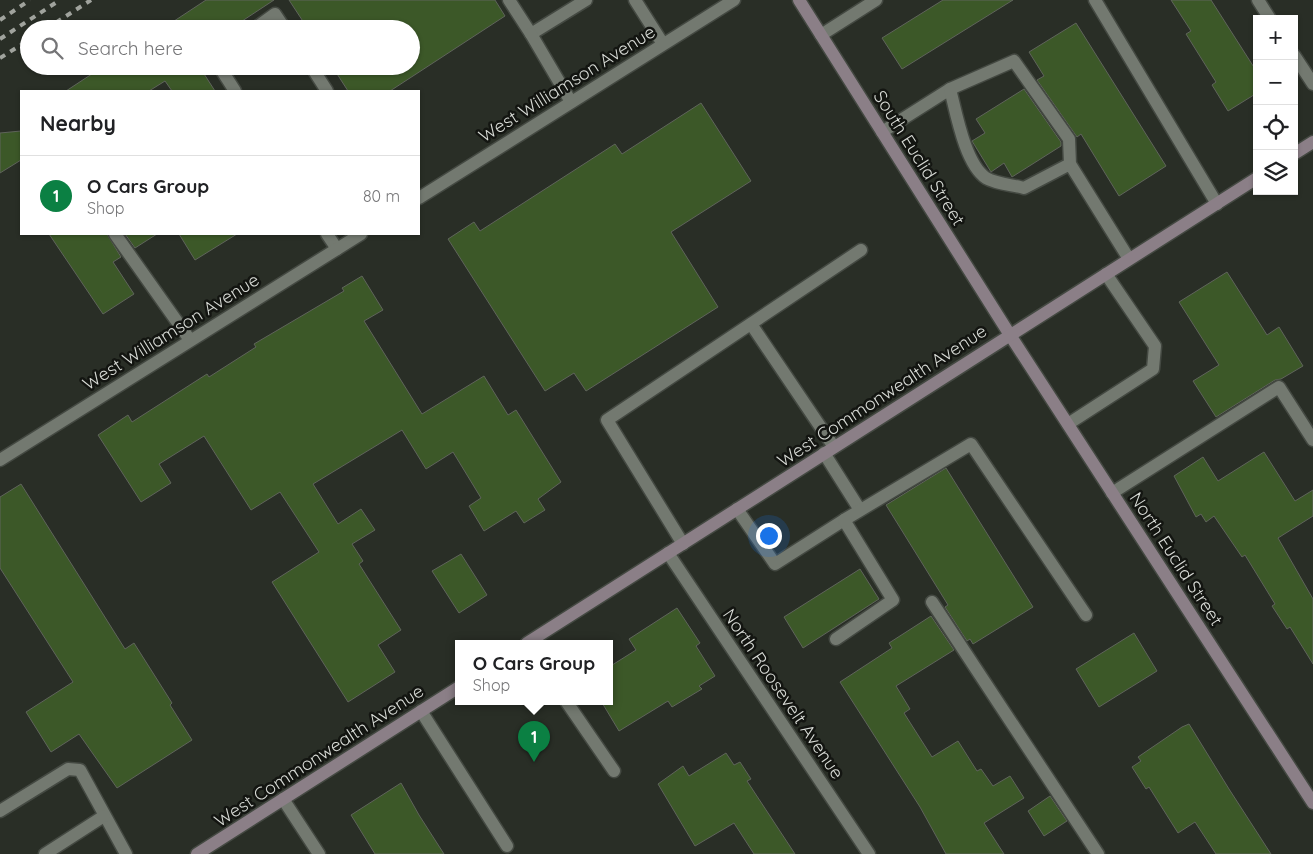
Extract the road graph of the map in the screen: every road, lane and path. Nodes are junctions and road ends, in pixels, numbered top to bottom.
1 (509, 0) edge
2 (586, 0) edge
3 (635, 0) edge
4 (734, 0) edge
5 (799, 0) edge
6 (876, 0) edge
7 (1095, 0) edge
8 (1258, 0) edge
9 (1267, 15) edge
10 (267, 20) edge
11 (279, 20) edge
12 (531, 34) junction
13 (821, 35) junction
14 (663, 44) junction
15 (1297, 60) edge
16 (225, 75) edge
17 (316, 75) edge
18 (1313, 84) edge
19 (950, 88) junction
20 (234, 90) edge
21 (326, 90) edge
22 (571, 102) junction
23 (882, 132) junction
24 (1313, 142) edge
25 (1298, 151) edge
26 (1070, 164) junction
27 (1253, 181) edge
28 (420, 197) edge
29 (1217, 204) junction
30 (116, 235) edge
31 (328, 235) edge
32 (359, 235) edge
33 (337, 249) junction
34 (861, 250) dead end
35 (1128, 259) junction
36 (1106, 274) junction
37 (751, 324) junction
38 (1010, 335) junction
39 (190, 340) junction
40 (1068, 424) junction
41 (1313, 440) edge
42 (829, 450) junction
43 (0, 460) edge
44 (1112, 493) junction
45 (737, 509) junction
46 (860, 510) junction
47 (844, 520) junction
48 (683, 544) junction
49 (668, 553) junction
50 (932, 602) dead end
51 (1086, 615) dead end
52 (836, 639) dead end
53 (532, 640) edge
54 (455, 690) edge
55 (569, 705) edge
56 (421, 711) junction
57 (614, 771) dead end
58 (283, 799) junction
59 (1313, 803) edge
60 (0, 811) edge
61 (104, 816) junction
62 (507, 846) dead end
63 (45, 854) edge
64 (126, 854) edge
65 (198, 854) edge
66 (320, 854) edge
67 (869, 854) edge
68 (1098, 854) edge

1 - 12 street
2 - 12 street
3 - 14 street
4 - 14 street, West Williamson Avenue
5 - 13 main road, South Euclid Street
6 - 13 street
7 - 29 street
8 - 9 street
10 - 11 street
12 - 22 street
13 - 23 main road, South Euclid Street
14 - 22 street, West Williamson Avenue
15 - 18 street
16 - 20 street
17 - 21 street
19 - 23 street
19 - 26 street
19 - 26 street
22 - 28 street, West Williamson Avenue
23 - 38 main road, South Euclid Street
24 - 25 main road
26 - 35 street
27 - 29 main road, West Commonwealth Avenue
29 - 35 main road, West Commonwealth Avenue
30 - 39 street
31 - 33 street
32 - 33 street, West Williamson Avenue
33 - 39 street, West Williamson Avenue
34 - 37 street
35 - 36 main road, West Commonwealth Avenue
36 - 38 main road, West Commonwealth Avenue
36 - 40 street
37 - 42 street
37 - 48 street
38 - 40 main road, North Euclid Street
38 - 42 main road, West Commonwealth Avenue
39 - 43 street, West Williamson Avenue
40 - 44 main road, North Euclid Street
41 - 44 street
42 - 45 main road, West Commonwealth Avenue
42 - 46 street
44 - 59 main road, North Euclid Street
45 - 47 street
45 - 48 main road, West Commonwealth Avenue
46 - 47 street
46 - 51 street
47 - 52 street
48 - 49 main road, West Commonwealth Avenue
49 - 53 main road, West Commonwealth Avenue
49 - 67 street, North Roosevelt Avenue
50 - 68 street
54 - 56 main road, West Commonwealth Avenue
55 - 57 street
56 - 58 main road, West Commonwealth Avenue
56 - 62 street
58 - 65 main road, West Commonwealth Avenue
58 - 66 street
60 - 61 street
61 - 63 street
61 - 64 street

